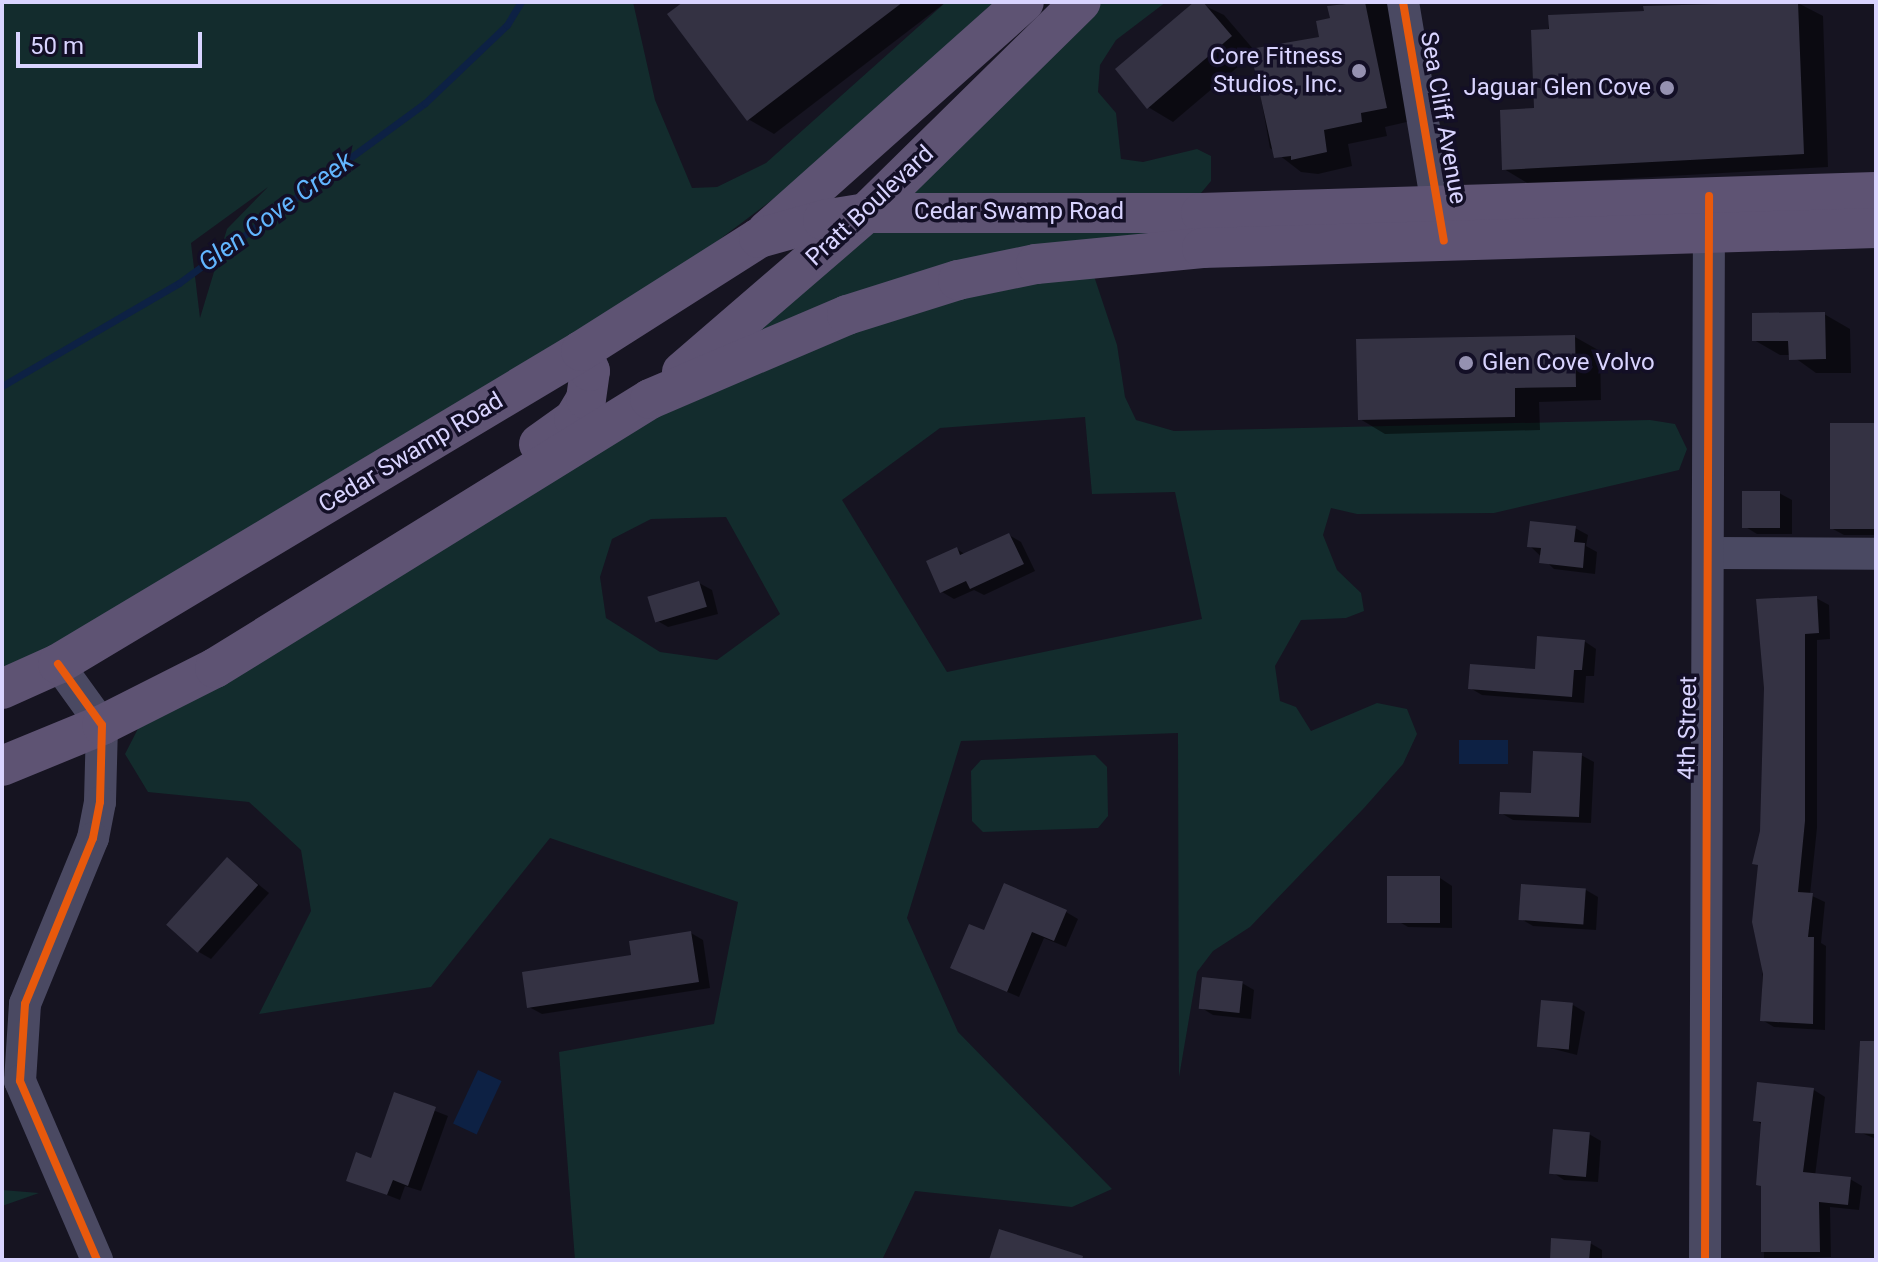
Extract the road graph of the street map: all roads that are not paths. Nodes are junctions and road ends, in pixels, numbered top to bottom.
1 (1024, 2) edge
2 (1081, 2) edge
3 (1403, 2) edge
4 (1876, 192) edge
5 (866, 213) junction
6 (1709, 215) junction
7 (1429, 218) junction
8 (1876, 228) edge
9 (759, 238) junction
10 (581, 351) junction
11 (650, 399) junction
12 (1710, 553) junction
13 (1876, 554) edge
14 (359, 582) junction
15 (58, 664) junction
16 (2, 689) edge
17 (102, 725) junction
18 (2, 766) edge
19 (97, 1260) edge
20 (1705, 1260) edge

1 - 9 main road, Pratt Boulevard
2 - 5 main road, Pratt Boulevard
3 - 7 street, Sea Cliff Avenue
4 - 6 main road, Cedar Swamp Road
5 - 7 main road, Cedar Swamp Road
5 - 9 main road, Cedar Swamp Road
5 - 11 main road, Pratt Boulevard
6 - 7 main road, Cedar Swamp Road
6 - 8 main road, Cedar Swamp Road
6 - 12 street, 4th Street
7 - 11 main road, Cedar Swamp Road
9 - 10 main road, Cedar Swamp Road
10 - 14 main road
10 - 15 main road, Cedar Swamp Road
11 - 14 main road, Cedar Swamp Road
12 - 13 street
12 - 20 street, 4th Street
14 - 17 main road, Cedar Swamp Road
15 - 16 main road, Cedar Swamp Road
15 - 17 street
17 - 18 main road, Cedar Swamp Road
17 - 19 street

